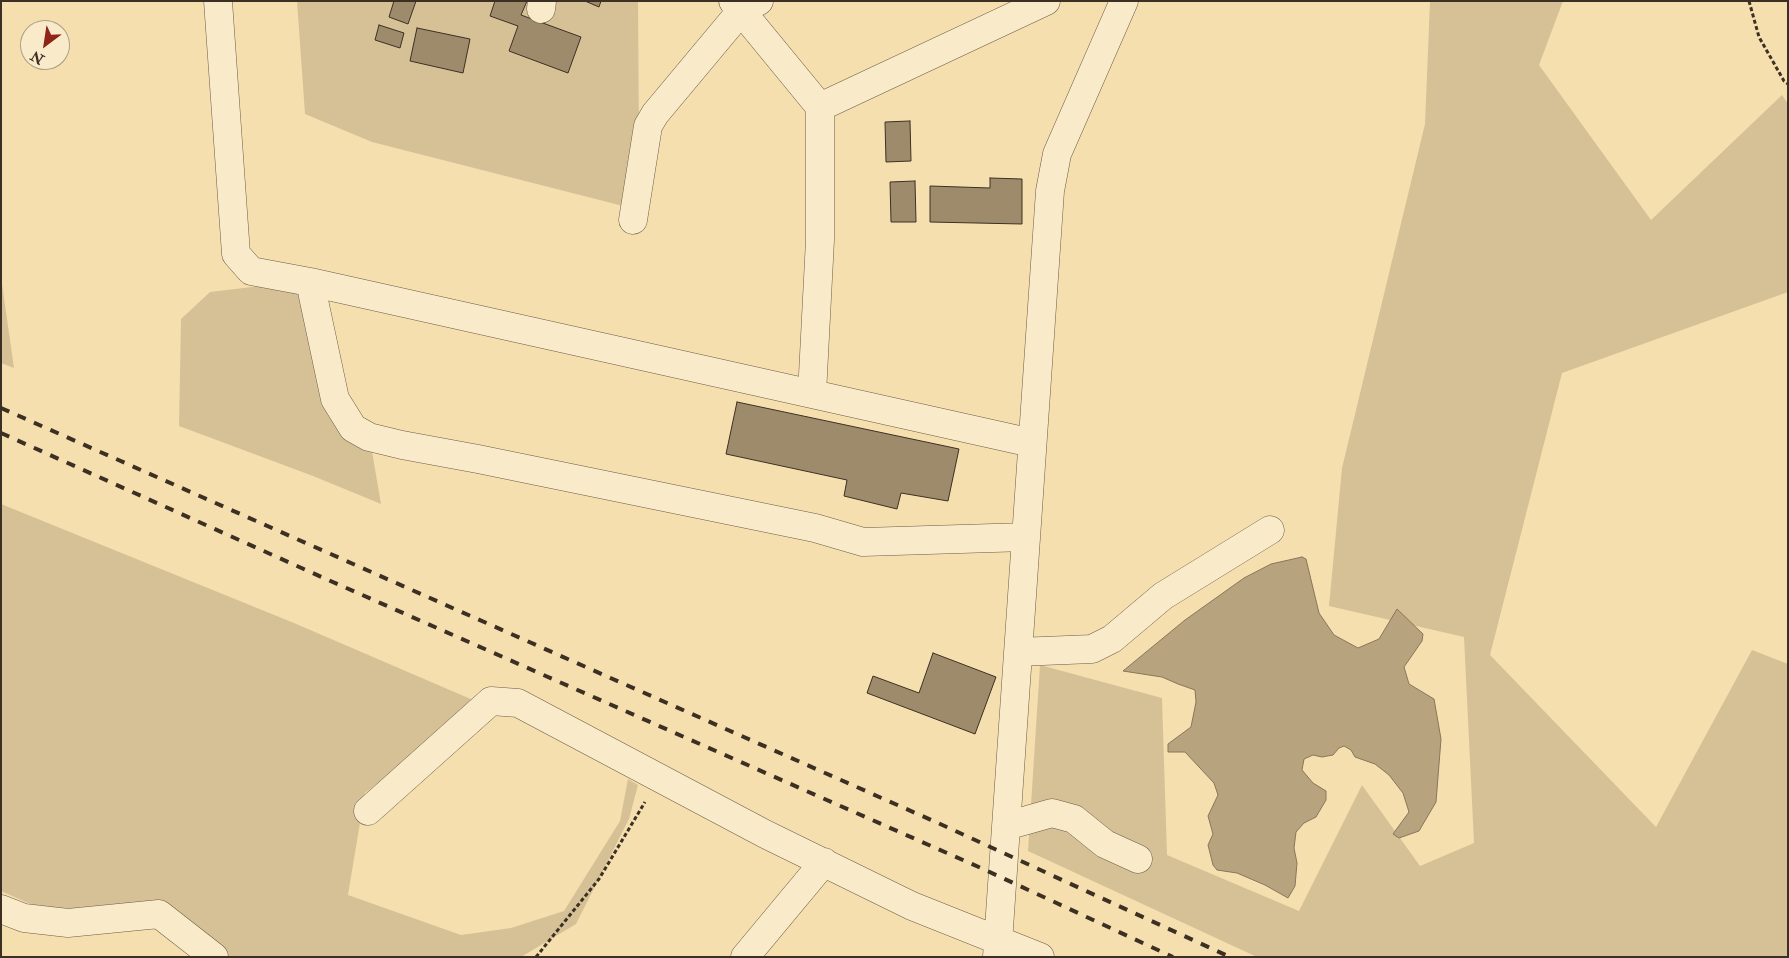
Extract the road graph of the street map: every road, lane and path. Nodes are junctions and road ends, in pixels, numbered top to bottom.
1 (218, 1) edge
2 (1046, 1) edge
3 (1124, 1) edge
4 (1749, 1) edge
5 (744, 5) edge
6 (1788, 84) edge
7 (820, 107) junction
8 (633, 220) dead end
9 (310, 282) junction
10 (812, 394) junction
11 (1032, 443) junction
12 (1270, 530) dead end
13 (1026, 536) junction
14 (1018, 652) junction
15 (660, 778) junction
16 (368, 811) dead end
17 (1006, 826) junction
18 (1138, 859) dead end
19 (824, 862) junction
20 (1, 909) edge
21 (998, 949) edge
22 (214, 957) edge
23 (536, 957) edge
24 (746, 957) edge
25 (1040, 957) edge

1 - 9 street
2 - 7 street
3 - 11 street
4 - 6 path
5 - 7 street
5 - 8 street
7 - 10 street
9 - 10 street
9 - 13 street
10 - 11 street
11 - 13 street
12 - 14 street
13 - 14 street
14 - 17 street
15 - 16 street
15 - 19 street
15 - 23 path
17 - 18 street
17 - 21 street
19 - 21 street
19 - 24 street
20 - 22 street
21 - 25 street

